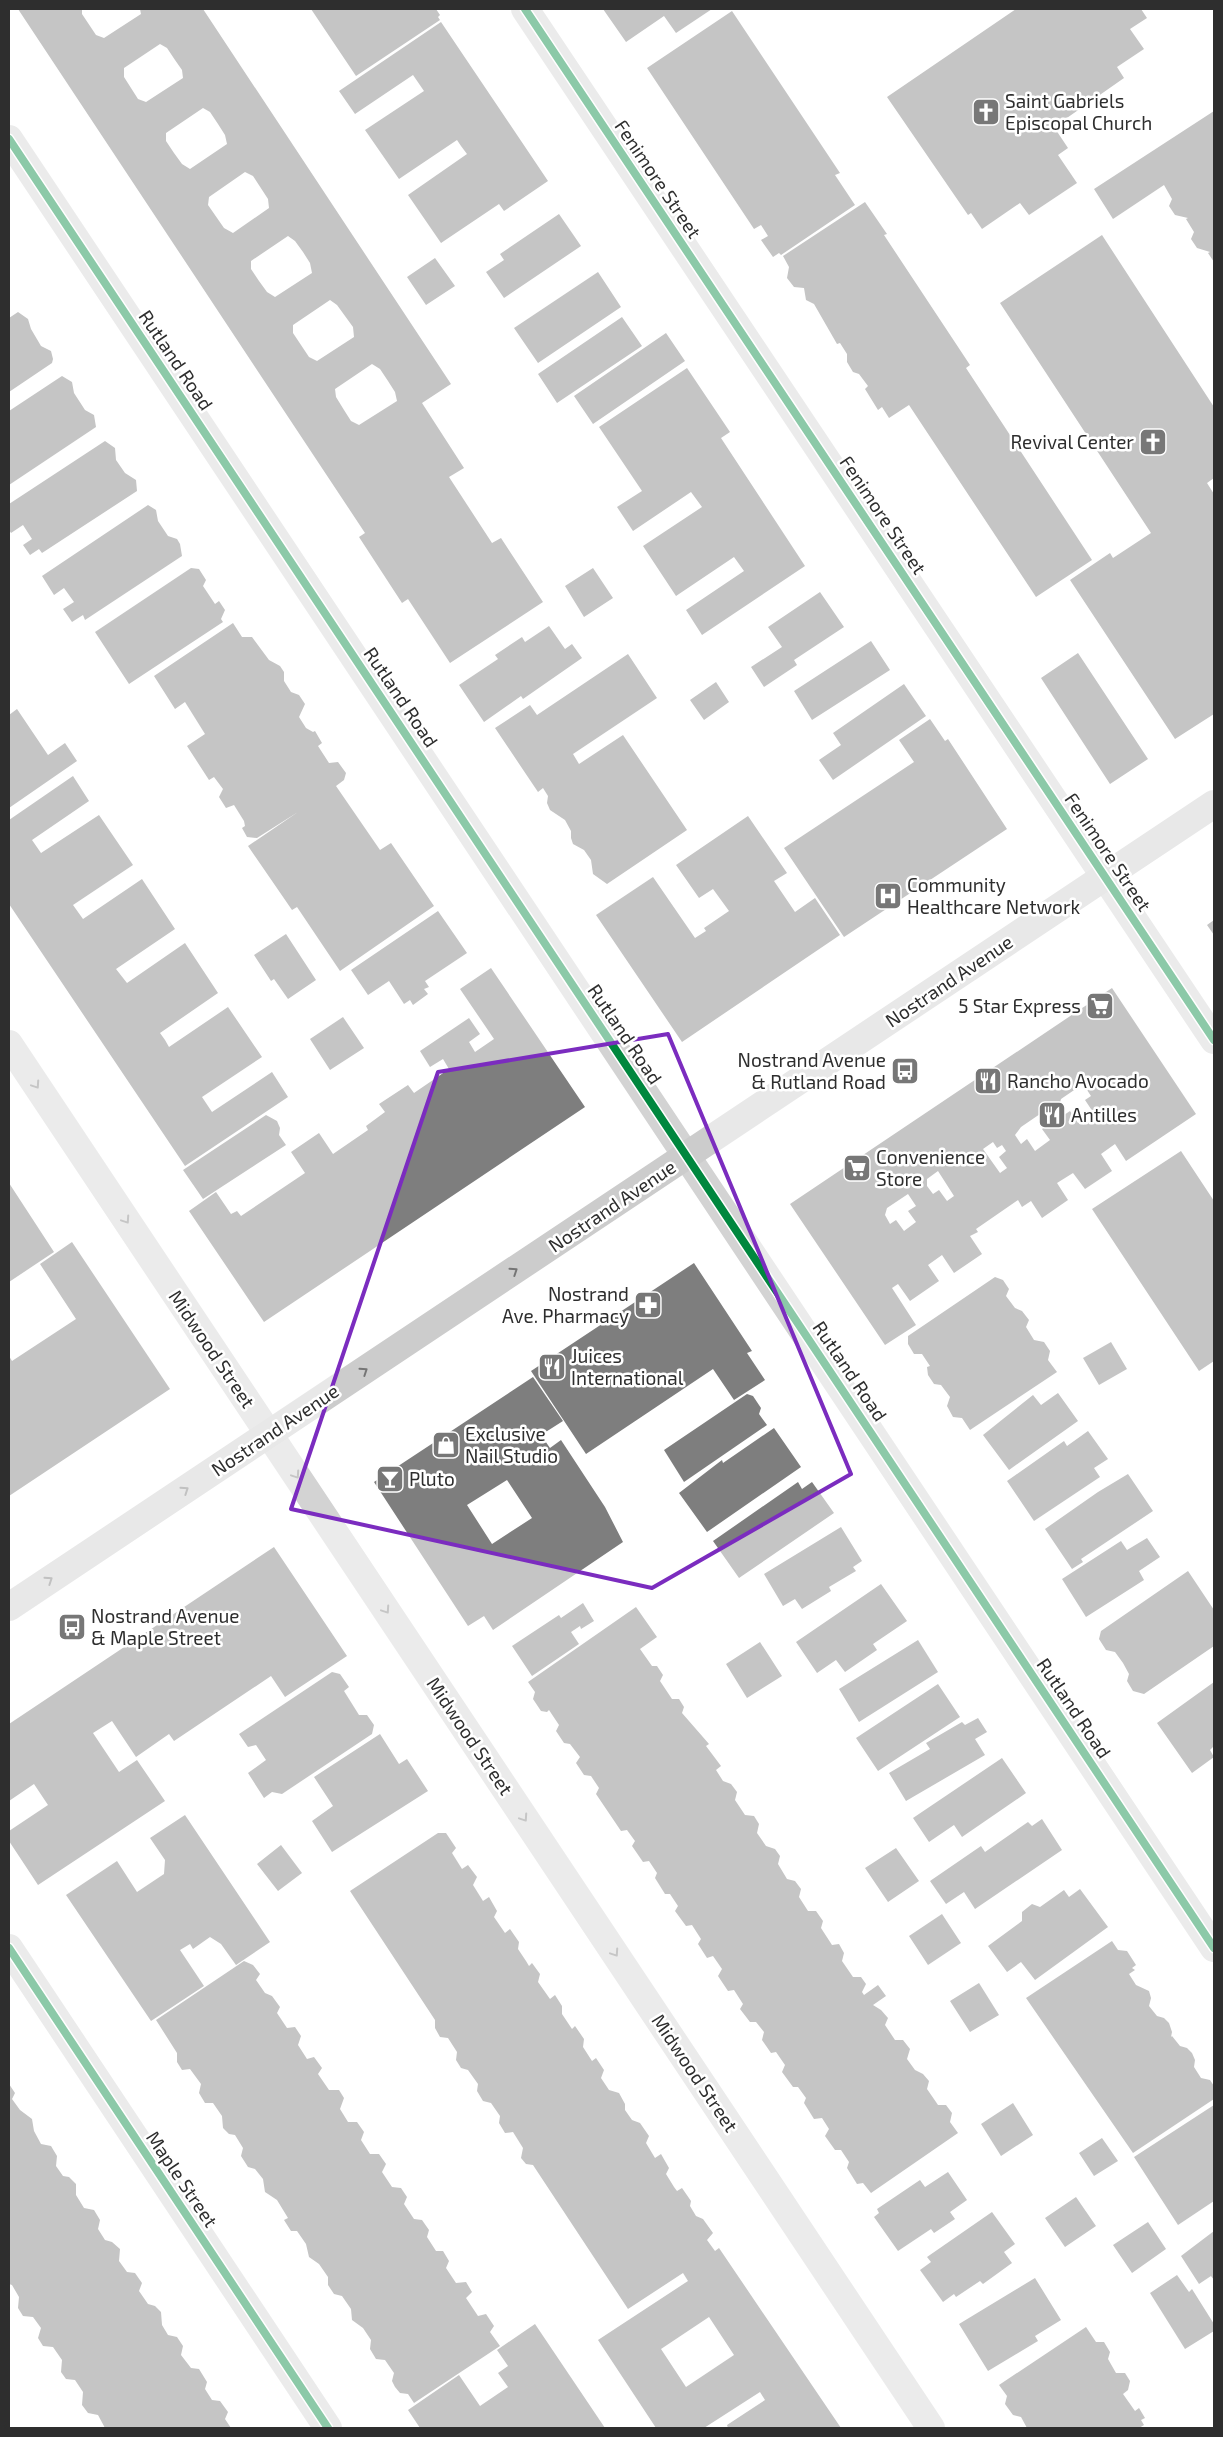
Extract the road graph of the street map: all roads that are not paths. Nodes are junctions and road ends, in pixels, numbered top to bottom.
1 (525, 9) edge
2 (9, 139) edge
3 (1214, 804) edge
4 (1105, 877) junction
5 (1214, 1040) edge
6 (9, 1044) edge
7 (687, 1156) junction
8 (269, 1434) junction
9 (9, 1607) edge
10 (9, 1948) edge
11 (1214, 1948) edge
12 (328, 2428) edge
13 (931, 2428) edge

1 - 4 street, Fenimore Street
2 - 7 street, Rutland Road
3 - 4 main road, Nostrand Avenue
4 - 5 street, Fenimore Street
4 - 7 main road, Nostrand Avenue
6 -> 8 street, Midwood Street
8 -> 7 main road, Nostrand Avenue
7 - 11 street, Rutland Road
9 -> 8 main road, Nostrand Avenue
8 -> 13 street, Midwood Street
10 - 12 street, Maple Street

